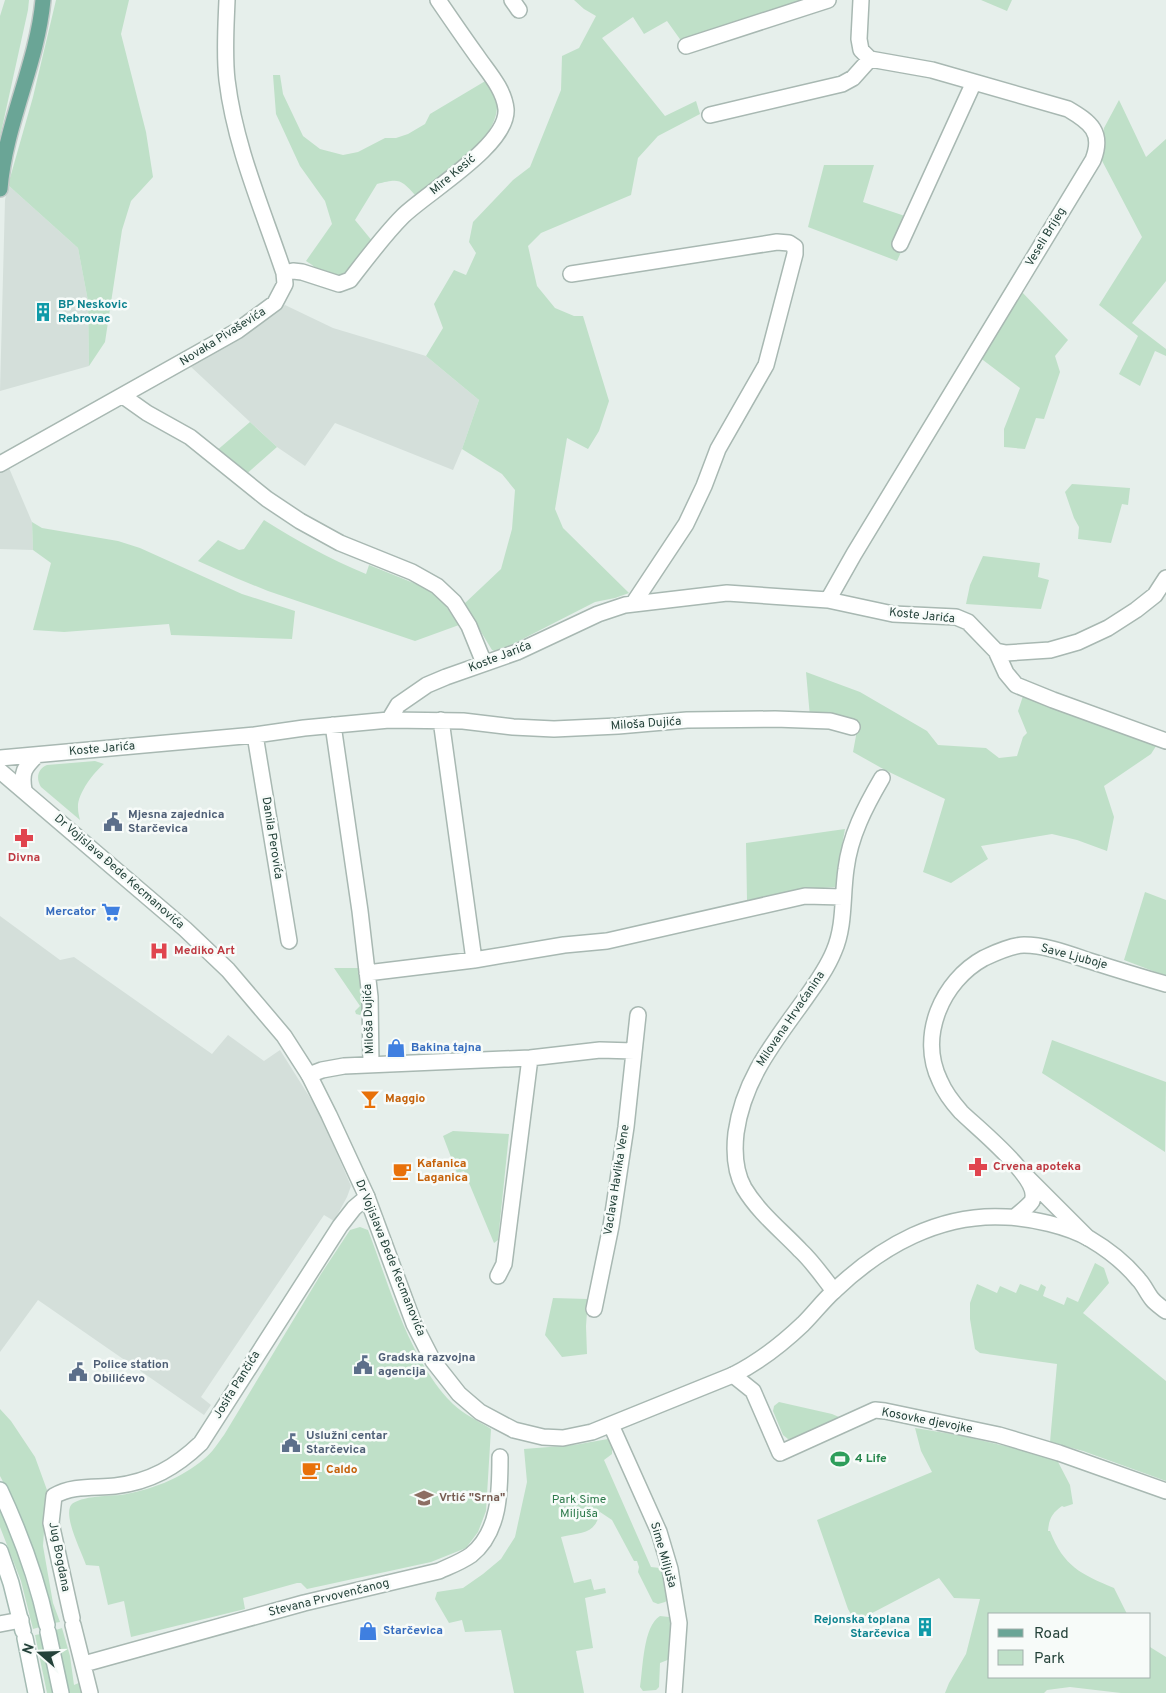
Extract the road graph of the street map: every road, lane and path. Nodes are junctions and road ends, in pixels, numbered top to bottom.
1 (43, 0) edge
2 (226, 0) edge
3 (438, 0) edge
4 (828, 0) edge
5 (861, 0) edge
6 (686, 46) dead end
7 (870, 59) junction
8 (974, 82) junction
9 (710, 115) dead end
10 (0, 190) edge
11 (900, 244) dead end
12 (284, 273) junction
13 (571, 274) dead end
14 (123, 396) junction
15 (0, 464) edge
16 (1166, 578) edge
17 (828, 600) junction
18 (633, 604) junction
19 (996, 651) junction
20 (484, 663) junction
21 (389, 720) junction
22 (441, 720) junction
23 (333, 725) junction
24 (852, 727) dead end
25 (255, 735) junction
26 (1166, 741) edge
27 (37, 755) junction
28 (0, 758) edge
29 (0, 771) edge
30 (882, 778) dead end
31 (24, 790) junction
32 (843, 897) junction
33 (289, 942) dead end
34 (474, 960) junction
35 (367, 973) junction
36 (1166, 984) edge
37 (638, 1015) dead end
38 (634, 1051) junction
39 (530, 1058) junction
40 (371, 1065) junction
41 (309, 1075) junction
42 (1026, 1176) junction
43 (367, 1197) junction
44 (1015, 1217) junction
45 (1089, 1239) junction
46 (498, 1276) dead end
47 (834, 1291) junction
48 (594, 1308) dead end
49 (1166, 1311) edge
50 (733, 1375) junction
51 (611, 1425) junction
52 (500, 1457) dead end
53 (0, 1490) edge
54 (1166, 1491) edge
55 (54, 1496) joint
56 (0, 1551) edge
57 (0, 1624) edge
58 (23, 1630) junction
59 (84, 1664) junction
60 (36, 1693) edge
61 (60, 1693) edge
62 (90, 1693) edge
63 (674, 1693) edge

1 - 10 main road
2 - 12 street, Novaka Pivaševića
3 - 12 street, Mire Kesić
4 - 6 street
5 - 7 street
7 - 8 street, Veseli Brijeg
7 - 9 street
8 - 11 street
8 - 17 street, Veseli Brijeg
12 - 14 street, Novaka Pivaševića
13 - 18 street
14 - 15 street, Novaka Pivaševića
14 - 20 street
16 - 19 street
17 - 18 street, Koste Jarića
17 - 19 street, Koste Jarića
18 - 20 street, Koste Jarića
19 - 26 street, Koste Jarića
20 - 21 street, Koste Jarića
21 - 22 street, Miloša Dujića
21 - 23 street, Koste Jarića
22 - 24 street, Miloša Dujića
22 - 34 street
23 - 25 street, Koste Jarića
23 - 35 street, Miloša Dujića
25 - 27 street, Koste Jarića
25 - 33 street, Danila Perovića
27 - 28 street, Koste Jarića
27 - 31 street
29 - 31 street, Dr Vojislava Đede Kecmanovića
30 - 32 street, Milovana Hrvaćanina
31 - 41 street, Dr Vojislava Đede Kecmanovića
32 - 34 street, Miloša Dujića
32 - 47 street, Milovana Hrvaćanina
34 - 35 street, Miloša Dujića
35 - 40 street, Miloša Dujića
36 - 42 street, Save Ljuboje
37 - 38 street, Vaclava Havlika Vene
38 - 39 street
38 - 48 street, Vaclava Havlika Vene
39 - 40 street
39 - 46 street
40 - 41 street
41 - 43 street, Dr Vojislava Đede Kecmanovića
42 - 44 street, Save Ljuboje
42 - 45 street, Save Ljuboje
43 - 51 street, Dr Vojislava Đede Kecmanovića
43 - 55 street, Josifa Pančića
44 - 45 street, Dr Vojislava Đede Kecmanovića
44 - 47 street, Dr Vojislava Đede Kecmanovića
45 - 49 street
47 - 50 street, Dr Vojislava Đede Kecmanovića
50 - 51 street, Dr Vojislava Đede Kecmanovića
50 - 54 street, Kosovke djevojke
51 - 63 street, Sime Miljuša
52 - 59 street, Stevana Prvovenčanog
53 - 61 street
55 - 59 street, Jug Bogdana
56 - 58 street
57 - 58 street
58 - 60 street
59 - 62 street, Jug Bogdana

